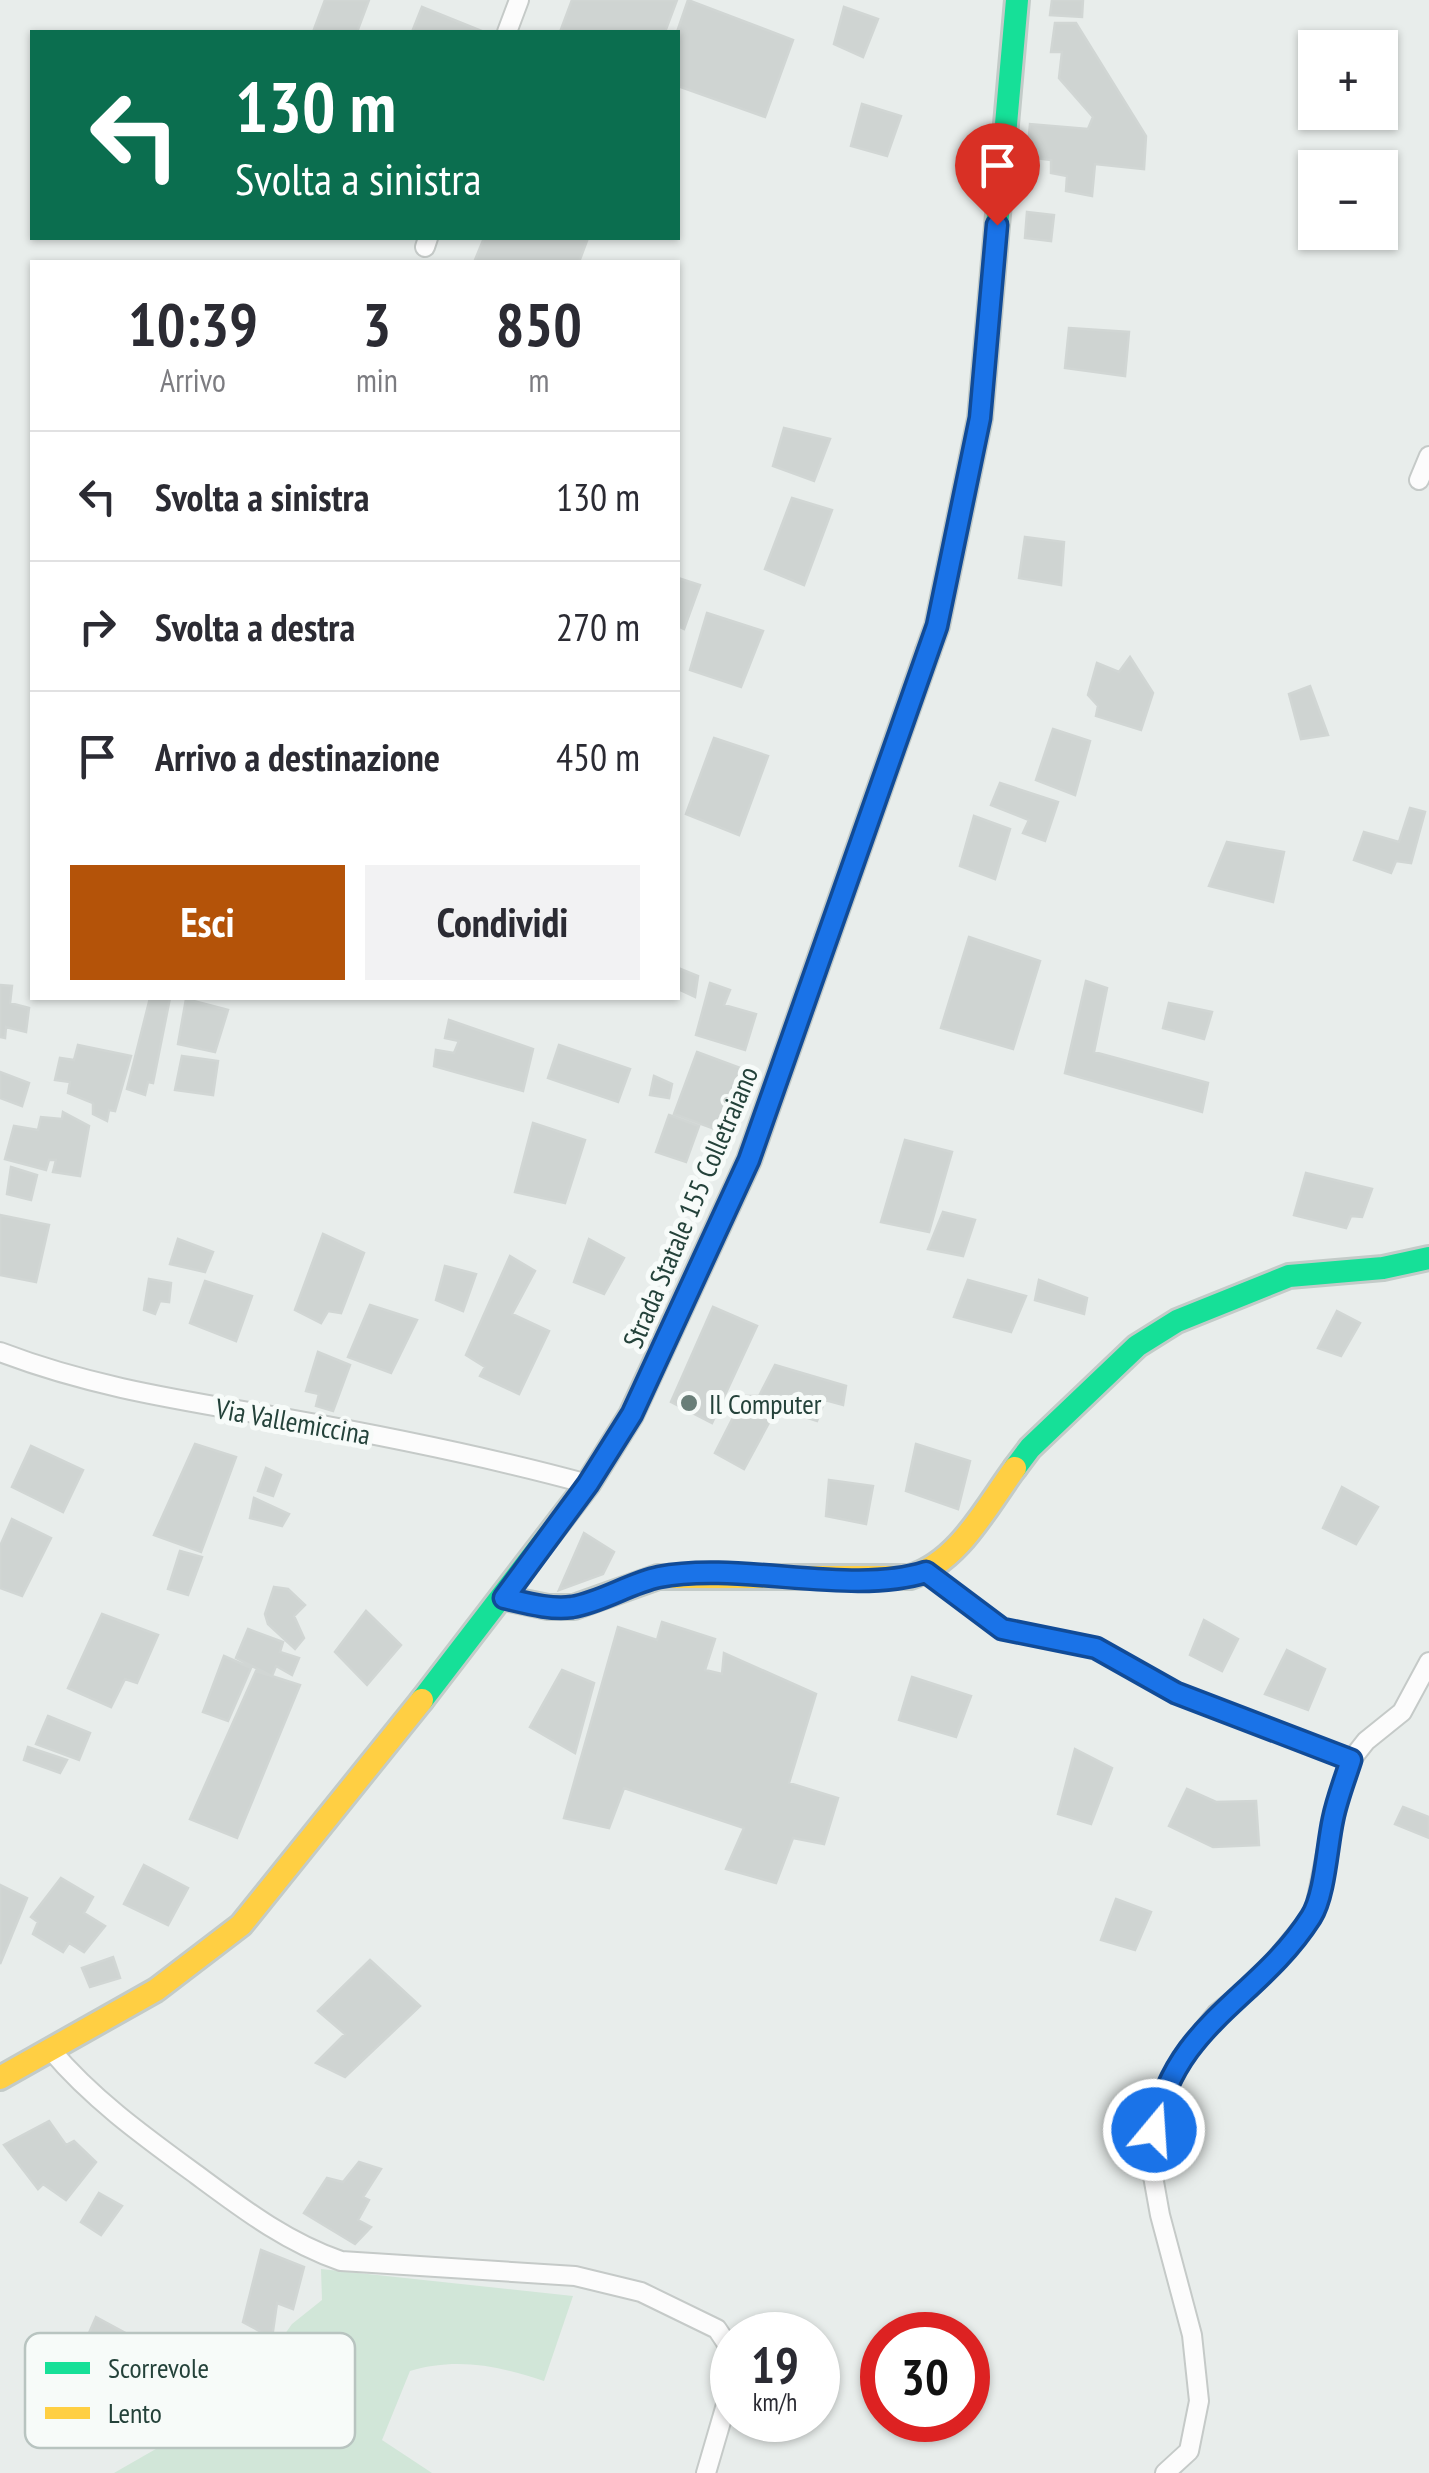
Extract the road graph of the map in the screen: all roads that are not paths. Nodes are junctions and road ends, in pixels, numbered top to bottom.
1 (519, 0) edge
2 (1017, 0) edge
3 (508, 30) edge
4 (1429, 456) edge
5 (1419, 480) dead end
6 (1429, 1258) edge
7 (0, 1352) edge
8 (588, 1484) junction
9 (926, 1572) junction
10 (504, 1598) junction
11 (1429, 1662) edge
12 (1351, 1760) junction
13 (51, 2050) junction
14 (0, 2078) edge
15 (710, 2326) edge
16 (715, 2442) edge
17 (706, 2473) edge
18 (1165, 2473) edge

1 - 3 street
2 - 8 main road, Strada Statale 155 Colletraiano
4 - 5 street
6 - 9 main road
7 - 8 street, Via Vallemiccina
8 - 10 main road, Strada Statale 155 Colletraiano
9 - 10 main road
9 - 12 street
10 - 13 main road, Strada Statale 155 Colletraiano
11 - 12 street
12 - 18 street
13 - 14 main road, Strada Statale 155 Colletraiano
13 - 15 street
16 - 17 street

